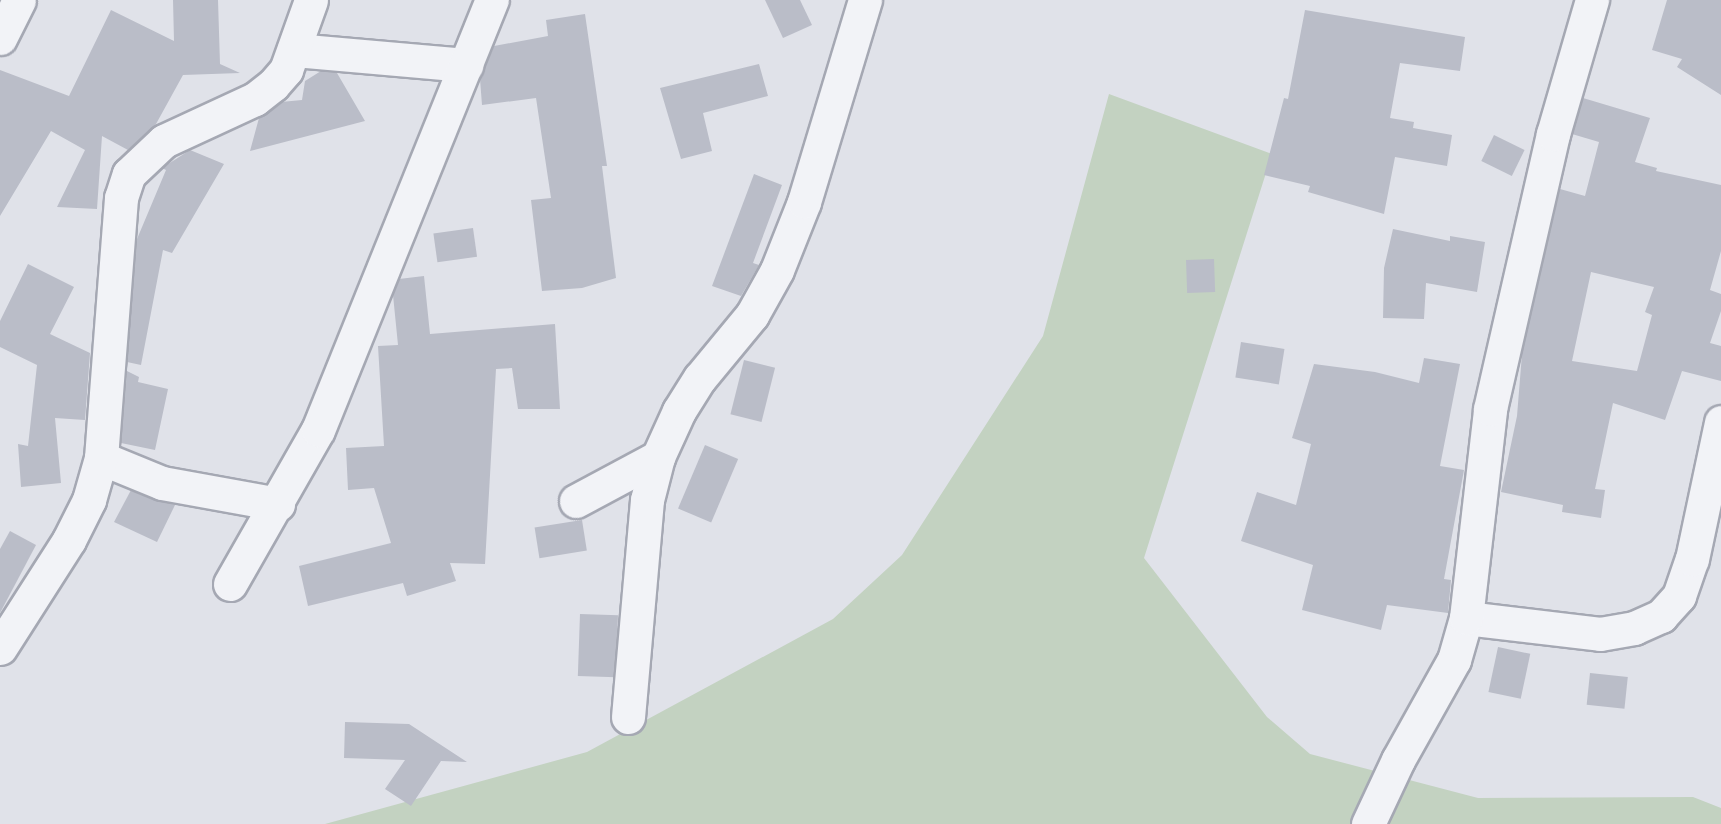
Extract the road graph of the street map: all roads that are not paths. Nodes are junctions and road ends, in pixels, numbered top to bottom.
1 (19, 0) edge
2 (311, 0) edge
3 (492, 0) edge
4 (865, 0) edge
5 (1592, 0) edge
6 (0, 39) edge
7 (294, 50) junction
8 (466, 65) junction
9 (1721, 422) edge
10 (658, 457) junction
11 (101, 458) junction
12 (576, 501) dead end
13 (278, 504) junction
14 (230, 584) dead end
15 (1466, 618) junction
16 (0, 648) edge
17 (628, 717) dead end
18 (1368, 824) edge

1 - 6 street
2 - 7 street
3 - 8 street
4 - 10 street
5 - 15 street
7 - 8 street
7 - 11 street
8 - 13 street
9 - 15 street
10 - 12 street
10 - 17 street
11 - 13 street
11 - 16 street
13 - 14 street
15 - 18 street

